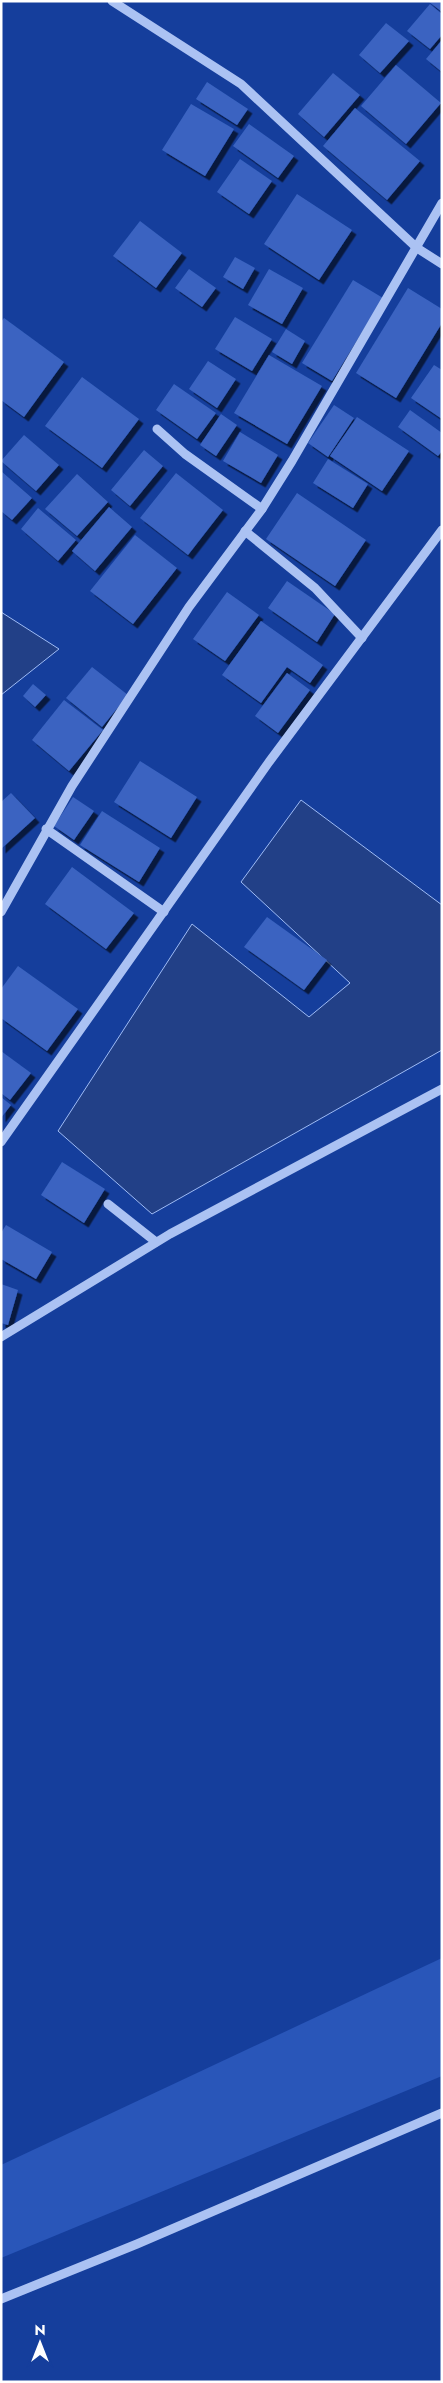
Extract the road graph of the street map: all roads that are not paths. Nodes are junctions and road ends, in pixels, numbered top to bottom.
1 (112, 1) edge
2 (442, 203) edge
3 (417, 248) junction
4 (442, 264) edge
5 (158, 429) dead end
6 (262, 509) junction
7 (442, 530) edge
8 (245, 531) junction
9 (362, 638) junction
10 (46, 829) junction
11 (1, 912) edge
12 (164, 912) junction
13 (442, 1089) edge
14 (1, 1142) edge
15 (108, 1204) dead end
16 (156, 1242) junction
17 (1, 1337) edge
18 (442, 2114) edge
19 (1, 2299) edge

1 - 3 street
2 - 3 street
3 - 4 street
3 - 6 street
5 - 6 street
6 - 8 street
7 - 9 street
8 - 9 street
8 - 10 street
9 - 12 street
10 - 11 street
10 - 12 street
12 - 14 street
13 - 16 street
15 - 16 street
16 - 17 street
18 - 19 street

